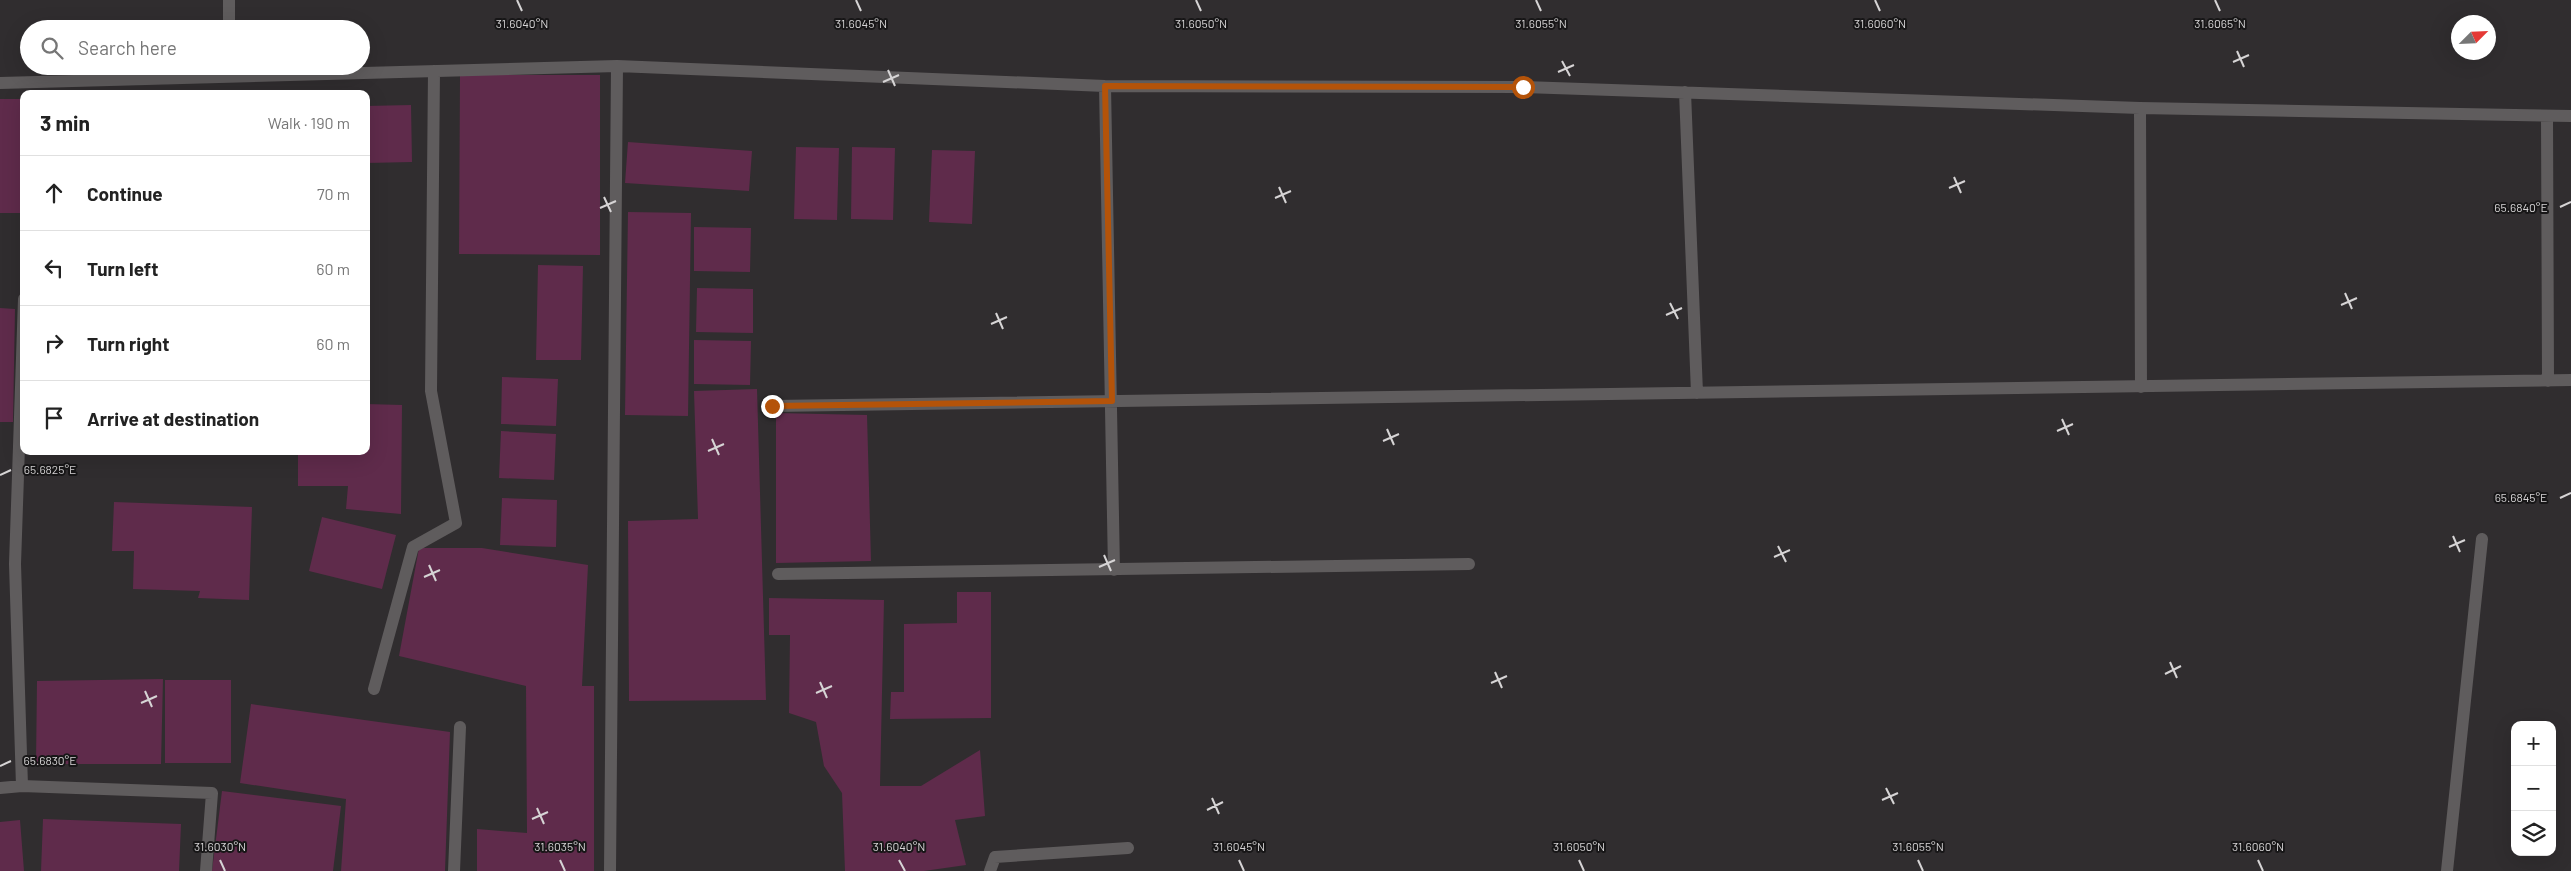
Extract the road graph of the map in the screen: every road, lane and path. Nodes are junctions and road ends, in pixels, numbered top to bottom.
1 (229, 0) edge
2 (229, 20) edge
3 (617, 66) junction
4 (370, 71) edge
5 (434, 71) junction
6 (182, 75) edge
7 (0, 84) edge
8 (1105, 86) junction
9 (31, 88) edge
10 (1685, 92) junction
11 (2140, 108) junction
12 (2571, 116) edge
13 (2546, 117) junction
14 (2571, 380) edge
15 (2548, 381) junction
16 (2141, 387) junction
17 (1697, 393) junction
18 (1112, 401) junction
19 (20, 405) edge
20 (772, 406) dead end
21 (2482, 539) dead end
22 (1469, 564) dead end
23 (1114, 570) junction
24 (778, 574) dead end
25 (374, 689) dead end
26 (460, 727) dead end
27 (22, 786) junction
28 (0, 788) edge
29 (1128, 848) dead end
30 (206, 871) edge
31 (454, 871) edge
32 (610, 871) edge
33 (990, 871) edge
34 (2447, 871) edge

1 - 2 street
3 - 5 street
3 - 8 street
3 - 32 street
4 - 5 street
5 - 25 street
6 - 9 street
7 - 9 street
8 - 10 street
8 - 18 street
10 - 11 street
10 - 17 street
11 - 13 street
11 - 16 street
12 - 13 street
13 - 15 street
14 - 15 street
15 - 16 street
16 - 17 street
17 - 18 street
18 - 20 street
18 - 23 street
19 - 27 street
21 - 34 street
22 - 23 street
23 - 24 street
26 - 31 street
27 - 28 street
27 - 30 street
29 - 33 street

